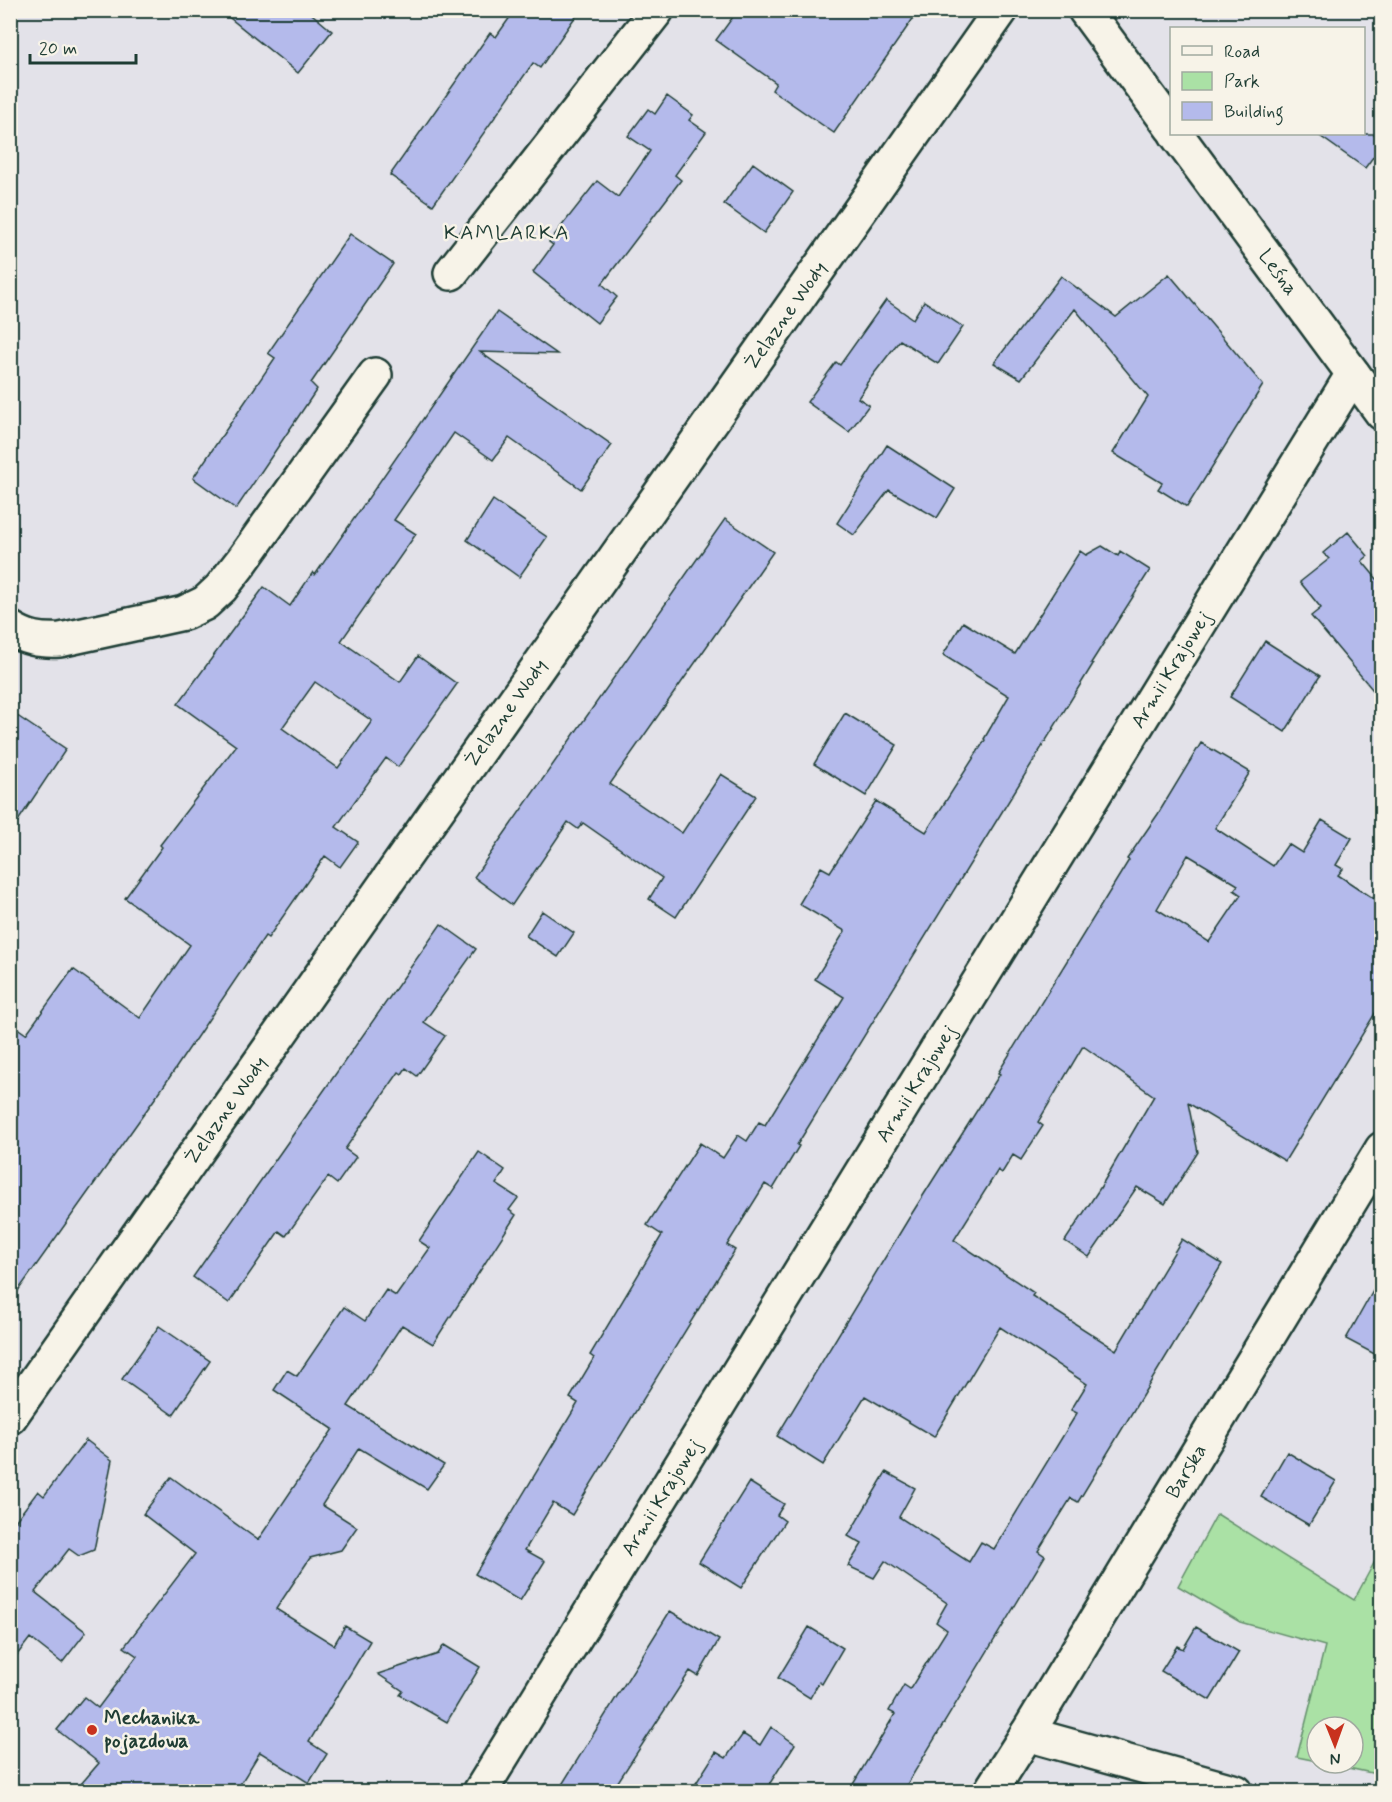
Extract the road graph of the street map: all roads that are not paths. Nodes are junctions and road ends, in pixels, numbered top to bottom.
1 (657, 10) edge
2 (1001, 10) edge
3 (1085, 10) edge
4 (1170, 125) edge
5 (1177, 135) edge
6 (451, 273) dead end
7 (1353, 374) junction
8 (375, 375) dead end
9 (1382, 413) edge
10 (10, 628) edge
11 (1382, 1149) edge
12 (10, 1417) edge
13 (1027, 1734) junction
14 (480, 1791) edge
15 (990, 1791) edge
16 (1236, 1791) edge

1 - 6 street
2 - 12 street, Żelazne Wody
3 - 4 street
5 - 7 street, Leśna
7 - 9 street, Leśna
7 - 14 street, Armii Krajowej
8 - 10 street
11 - 13 street, Barska
13 - 15 street, Barska
13 - 16 street

